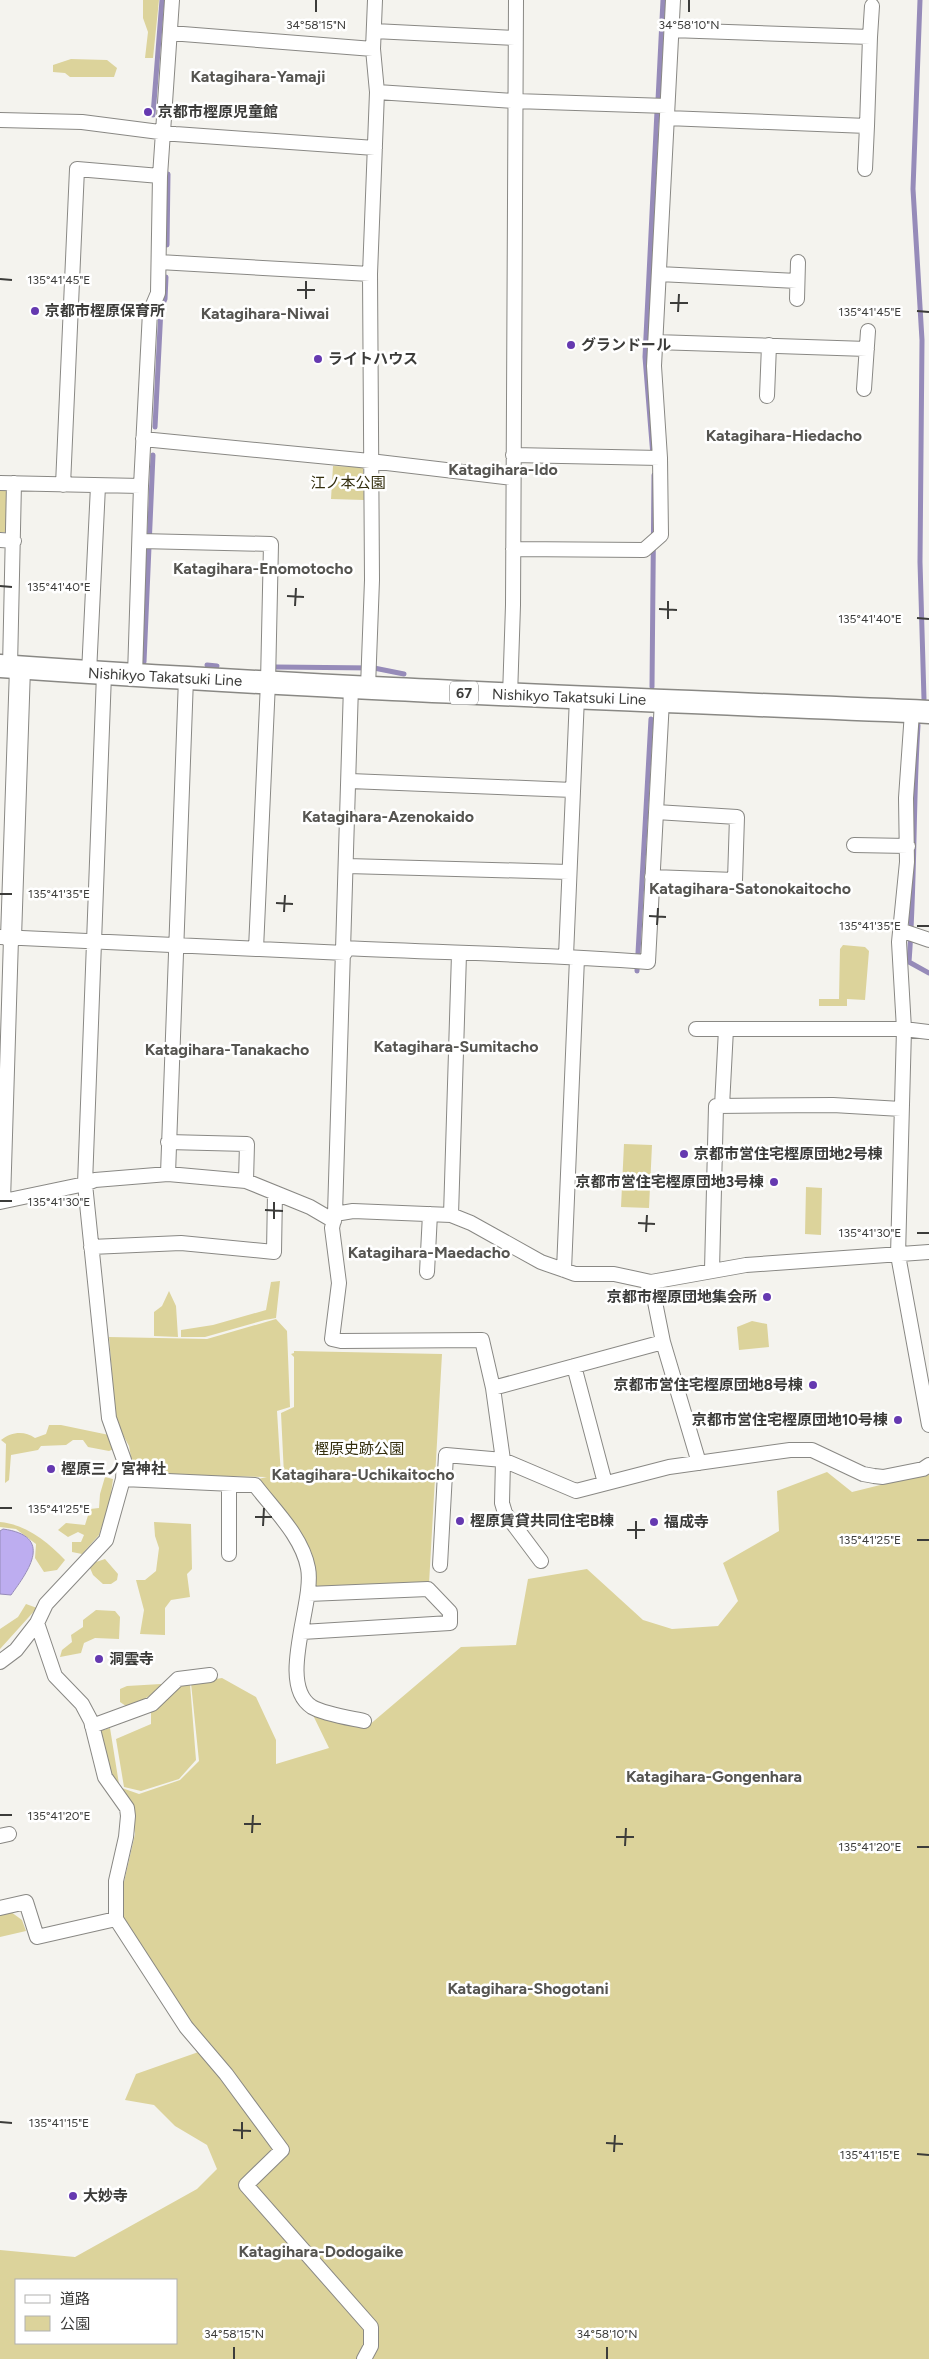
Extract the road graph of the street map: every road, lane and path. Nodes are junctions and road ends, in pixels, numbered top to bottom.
1 (172, 0) edge
2 (375, 0) edge
3 (516, 0) edge
4 (673, 0) edge
5 (872, 6) dead end
6 (671, 30) junction
7 (170, 32) junction
8 (374, 32) junction
9 (870, 37) junction
10 (516, 38) junction
11 (373, 49) junction
12 (376, 92) junction
13 (515, 101) junction
14 (667, 112) junction
15 (0, 120) edge
16 (867, 126) junction
17 (163, 132) junction
18 (375, 148) junction
19 (865, 169) dead end
20 (160, 176) junction
21 (159, 262) junction
22 (798, 262) dead end
23 (370, 274) junction
24 (659, 274) junction
25 (796, 281) junction
26 (797, 299) dead end
27 (868, 331) dead end
28 (655, 342) junction
29 (769, 345) junction
30 (867, 350) junction
31 (864, 389) dead end
32 (767, 396) dead end
33 (143, 439) junction
34 (513, 455) junction
35 (660, 458) junction
36 (370, 461) junction
37 (513, 478) junction
38 (0, 482) edge
39 (14, 483) junction
40 (63, 485) junction
41 (98, 486) junction
42 (141, 486) junction
43 (7, 540) edge
44 (146, 541) junction
45 (513, 548) junction
46 (10, 667) edge
47 (96, 673) junction
48 (135, 675) junction
49 (364, 676) junction
50 (186, 678) junction
51 (268, 682) junction
52 (510, 696) junction
53 (577, 697) junction
54 (662, 700) junction
55 (921, 712) edge
56 (350, 781) junction
57 (573, 790) junction
58 (656, 812) junction
59 (854, 845) dead end
60 (908, 846) junction
61 (346, 866) junction
62 (569, 872) junction
63 (652, 877) junction
64 (900, 930) junction
65 (5, 937) edge
66 (929, 940) edge
67 (94, 942) junction
68 (175, 945) junction
69 (256, 949) junction
70 (345, 950) junction
71 (459, 954) junction
72 (571, 957) junction
73 (5, 1001) edge
74 (696, 1029) dead end
75 (726, 1029) junction
76 (904, 1029) junction
77 (929, 1032) edge
78 (722, 1106) junction
79 (901, 1109) junction
80 (168, 1142) junction
81 (168, 1174) junction
82 (246, 1181) junction
83 (85, 1184) junction
84 (276, 1193) junction
85 (2, 1201) edge
86 (430, 1214) junction
87 (452, 1215) junction
88 (335, 1218) junction
89 (92, 1247) junction
90 (929, 1252) edge
91 (898, 1255) junction
92 (564, 1270) junction
93 (712, 1270) junction
94 (428, 1272) dead end
95 (651, 1282) junction
96 (663, 1342) junction
97 (574, 1366) junction
98 (493, 1388) junction
99 (929, 1425) edge
100 (503, 1460) junction
101 (699, 1463) junction
102 (929, 1465) edge
103 (123, 1478) junction
104 (605, 1482) junction
105 (229, 1484) junction
106 (229, 1554) dead end
107 (541, 1562) dead end
108 (440, 1565) dead end
109 (308, 1594) junction
110 (37, 1624) junction
111 (302, 1632) junction
112 (0, 1662) edge
113 (210, 1675) dead end
114 (364, 1721) dead end
115 (92, 1726) junction
116 (0, 1908) edge
117 (116, 1919) junction
118 (364, 2359) edge

1 - 7 street
2 - 8 street
3 - 10 street
4 - 6 street
5 - 9 street
6 - 9 street
6 - 14 street
7 - 11 street
7 - 17 street
8 - 10 street
8 - 11 street
9 - 16 street
10 - 13 street
11 - 12 street
12 - 13 street
12 - 18 street
13 - 14 street
13 - 34 street
14 - 16 street
14 - 24 street
15 - 17 street
16 - 19 street
17 - 18 street
17 - 20 street
18 - 23 street
20 - 21 street
20 - 40 street
21 - 23 street
21 - 33 street
22 - 25 street
23 - 36 street
24 - 25 street
24 - 28 street
25 - 26 street
27 - 30 street
28 - 29 street
28 - 35 street
29 - 30 street
29 - 32 street
30 - 31 street
33 - 36 street
33 - 42 street
34 - 35 street
34 - 37 street
35 - 45 street
36 - 37 street
36 - 49 street
37 - 45 street
38 - 39 street
39 - 40 street
39 - 43 street
40 - 41 street
41 - 42 street
41 - 47 street
42 - 44 street
43 - 46 street
44 - 48 street
44 - 51 street
45 - 52 street
46 - 47 main road, Nishikyo Takatsuki Line / 67
46 - 65 street
47 - 48 main road, Nishikyo Takatsuki Line / 67
47 - 67 street
48 - 50 main road, Nishikyo Takatsuki Line / 67
49 - 51 main road, Nishikyo Takatsuki Line / 67
49 - 52 main road, Nishikyo Takatsuki Line / 67
49 - 56 street
50 - 51 main road, Nishikyo Takatsuki Line / 67
50 - 68 street
51 - 69 street
52 - 53 main road, Nishikyo Takatsuki Line / 67
53 - 54 main road, Nishikyo Takatsuki Line / 67
53 - 57 street
54 - 55 main road, Nishikyo Takatsuki Line / 67
54 - 58 street
55 - 60 street
56 - 57 street
56 - 61 street
57 - 62 street
58 - 63 street
58 - 63 street
59 - 60 street
60 - 64 street
61 - 62 street
61 - 70 street
62 - 72 street
63 - 72 street
64 - 66 street
64 - 76 street
65 - 67 street
65 - 73 street
67 - 68 street
67 - 83 street
68 - 69 street
68 - 80 street
69 - 70 street
70 - 71 street
70 - 88 street
71 - 72 street
71 - 87 street
72 - 92 street
73 - 85 street
74 - 75 street
75 - 76 street
75 - 78 street
76 - 77 street
76 - 79 street
78 - 79 street
78 - 93 street
79 - 91 street
80 - 81 street
80 - 82 street
81 - 82 street
81 - 83 street
82 - 84 street
83 - 85 street
83 - 89 street
84 - 88 street
84 - 89 street
86 - 87 street
86 - 88 street
86 - 94 street
87 - 92 street
88 - 98 street
89 - 103 street
90 - 91 street
91 - 93 street
91 - 99 street
92 - 95 street
93 - 95 street
95 - 96 street
96 - 97 street
96 - 101 street
97 - 98 street
97 - 104 street
98 - 100 street
100 - 104 street
100 - 107 street
100 - 108 street
101 - 102 street
101 - 104 street
103 - 105 street
103 - 110 street
105 - 106 street
105 - 109 street
109 - 111 street
109 - 111 street
110 - 112 street
110 - 115 street
111 - 114 street
113 - 115 street
115 - 117 street
116 - 117 street
117 - 118 street

